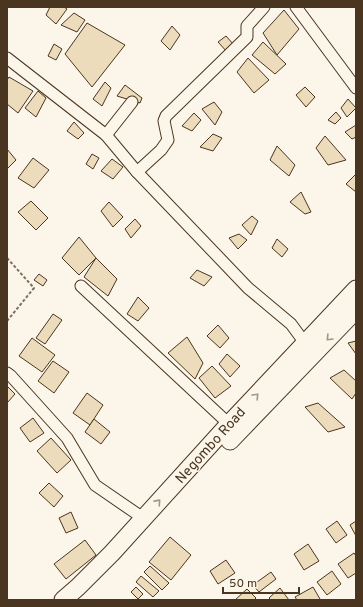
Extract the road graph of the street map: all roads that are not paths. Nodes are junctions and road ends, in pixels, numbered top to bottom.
1 (264, 7) edge
2 (296, 7) edge
3 (7, 58) edge
4 (356, 88) edge
5 (132, 102) dead end
6 (106, 135) junction
7 (137, 172) junction
8 (81, 286) dead end
9 (354, 299) edge
10 (305, 343) junction
11 (7, 373) edge
12 (229, 424) junction
13 (143, 518) junction
14 (63, 600) edge
15 (79, 600) edge

1 - 7 street
2 - 4 street
3 - 6 street
5 - 6 street
6 - 7 street
7 - 10 street
8 - 12 street
9 - 10 highway, Negombo Road
9 -> 15 highway, Negombo Road
12 -> 10 highway, Negombo Road
11 - 13 street
13 -> 12 highway, Negombo Road
13 - 14 highway, Negombo Road

